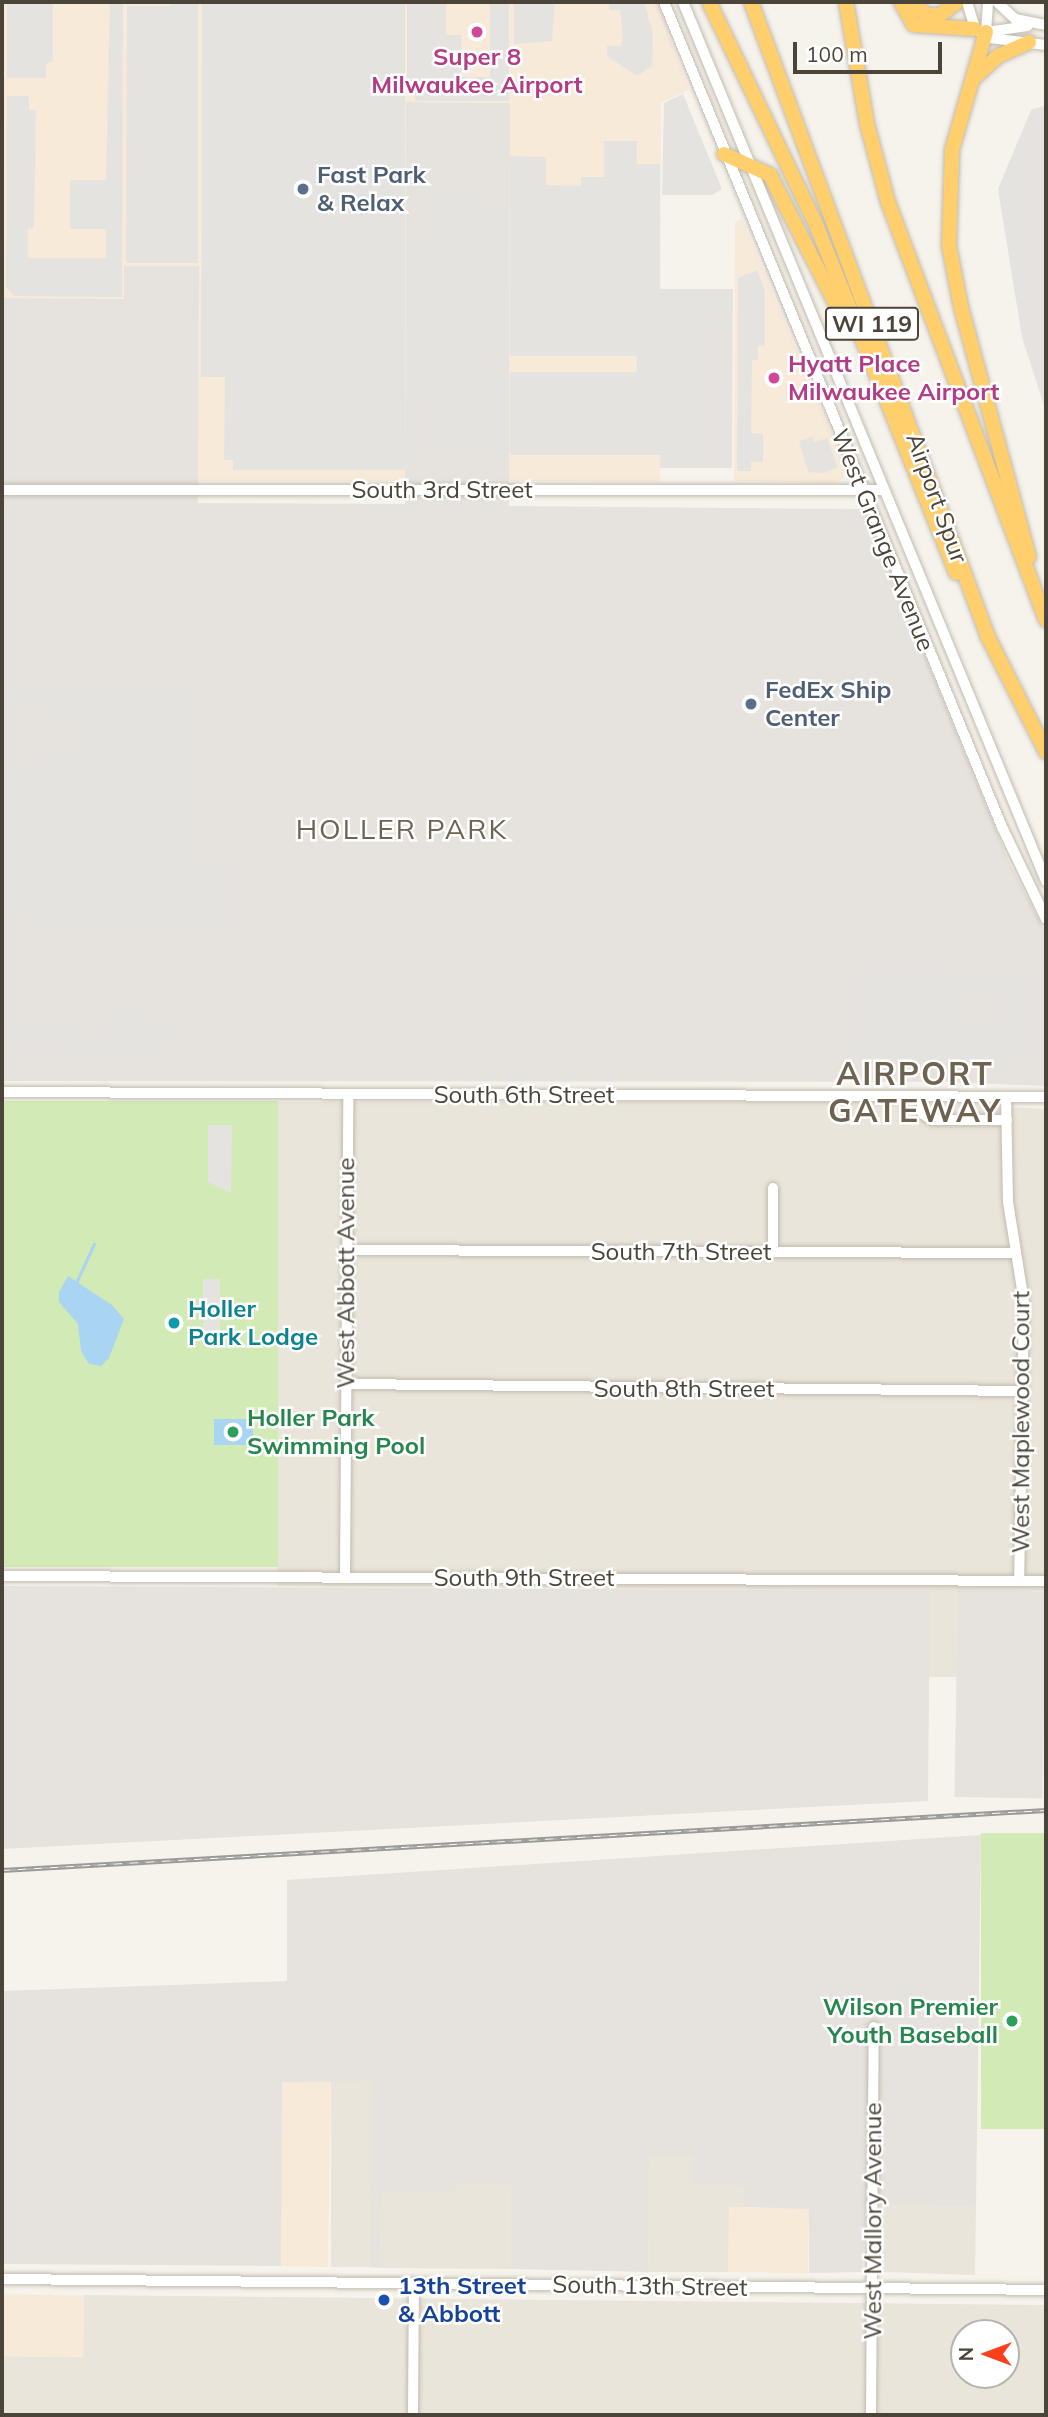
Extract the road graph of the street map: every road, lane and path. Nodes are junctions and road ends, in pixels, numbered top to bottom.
1 (664, 2) edge
2 (683, 2) edge
3 (709, 2) edge
4 (751, 2) edge
5 (846, 2) edge
6 (901, 2) edge
7 (908, 2) edge
8 (957, 2) edge
9 (967, 2) edge
10 (988, 2) edge
11 (998, 2) edge
12 (1032, 25) junction
13 (1046, 25) edge
14 (981, 31) junction
15 (1029, 42) junction
16 (1046, 45) edge
17 (971, 83) junction
18 (724, 153) junction
19 (747, 162) junction
20 (877, 383) junction
21 (2, 489) edge
22 (862, 490) junction
23 (882, 490) junction
24 (909, 555) junction
25 (892, 563) junction
26 (1046, 620) edge
27 (988, 637) junction
28 (1046, 752) edge
29 (1019, 820) junction
30 (1002, 827) junction
31 (1046, 881) edge
32 (1046, 919) edge
33 (2, 1092) edge
34 (348, 1094) junction
35 (921, 1097) junction
36 (1006, 1097) junction
37 (1046, 1097) edge
38 (1007, 1121) junction
39 (773, 1188) dead end
40 (347, 1250) junction
41 (773, 1252) junction
42 (1016, 1253) junction
43 (345, 1384) junction
44 (1022, 1391) junction
45 (2, 1576) edge
46 (345, 1578) junction
47 (1019, 1581) junction
48 (1046, 1581) edge
49 (874, 2027) dead end
50 (2, 2279) edge
51 (414, 2283) junction
52 (872, 2289) junction
53 (1046, 2290) edge
54 (413, 2415) edge
55 (871, 2415) edge

1 - 18 street, West Grange Avenue
2 - 19 street, West Grange Avenue
3 - 20 highway
4 - 27 highway, Airport Spur / WI 119
5 - 26 highway, WI 119
6 - 14 highway
7 - 8 highway
9 - 14 street
10 - 14 street
11 - 12 street
12 - 13 street
12 - 14 street
14 - 15 street
14 - 17 highway
15 - 16 street
15 - 17 highway
17 - 26 highway
18 - 19 highway
18 - 22 street, West Grange Avenue
19 - 20 highway
19 - 23 street, West Grange Avenue
20 - 27 highway
21 - 22 street, South 3rd Street
22 - 23 street, South 3rd Street
22 - 25 street, West Grange Avenue
23 - 24 street, West Grange Avenue
24 - 25 street
24 - 29 street, West Grange Avenue
25 - 30 street, West Grange Avenue
27 - 28 highway, Airport Spur / WI 119
29 - 30 street
29 - 31 street, West Grange Avenue
30 - 32 street, West Grange Avenue
33 - 34 street, South 6th Street
34 - 35 street, South 6th Street
34 - 40 street, West Abbott Avenue
35 - 36 street, South 6th Street
35 - 38 street
36 - 37 street, South 6th Street
36 - 38 street, West Maplewood Court
38 - 42 street, West Maplewood Court
39 - 41 street
40 - 41 street, South 7th Street
40 - 43 street, West Abbott Avenue
41 - 42 street, South 7th Street
42 - 44 street, West Maplewood Court
43 - 44 street, South 8th Street
43 - 46 street, West Abbott Avenue
44 - 47 street, West Maplewood Court
45 - 46 street, South 9th Street
46 - 47 street, South 9th Street
47 - 48 street, South 9th Street
49 - 52 street, West Mallory Avenue
50 - 51 street, South 13th Street
51 - 52 street, South 13th Street
51 - 54 street
52 - 53 street, South 13th Street
52 - 55 street, West Mallory Avenue

